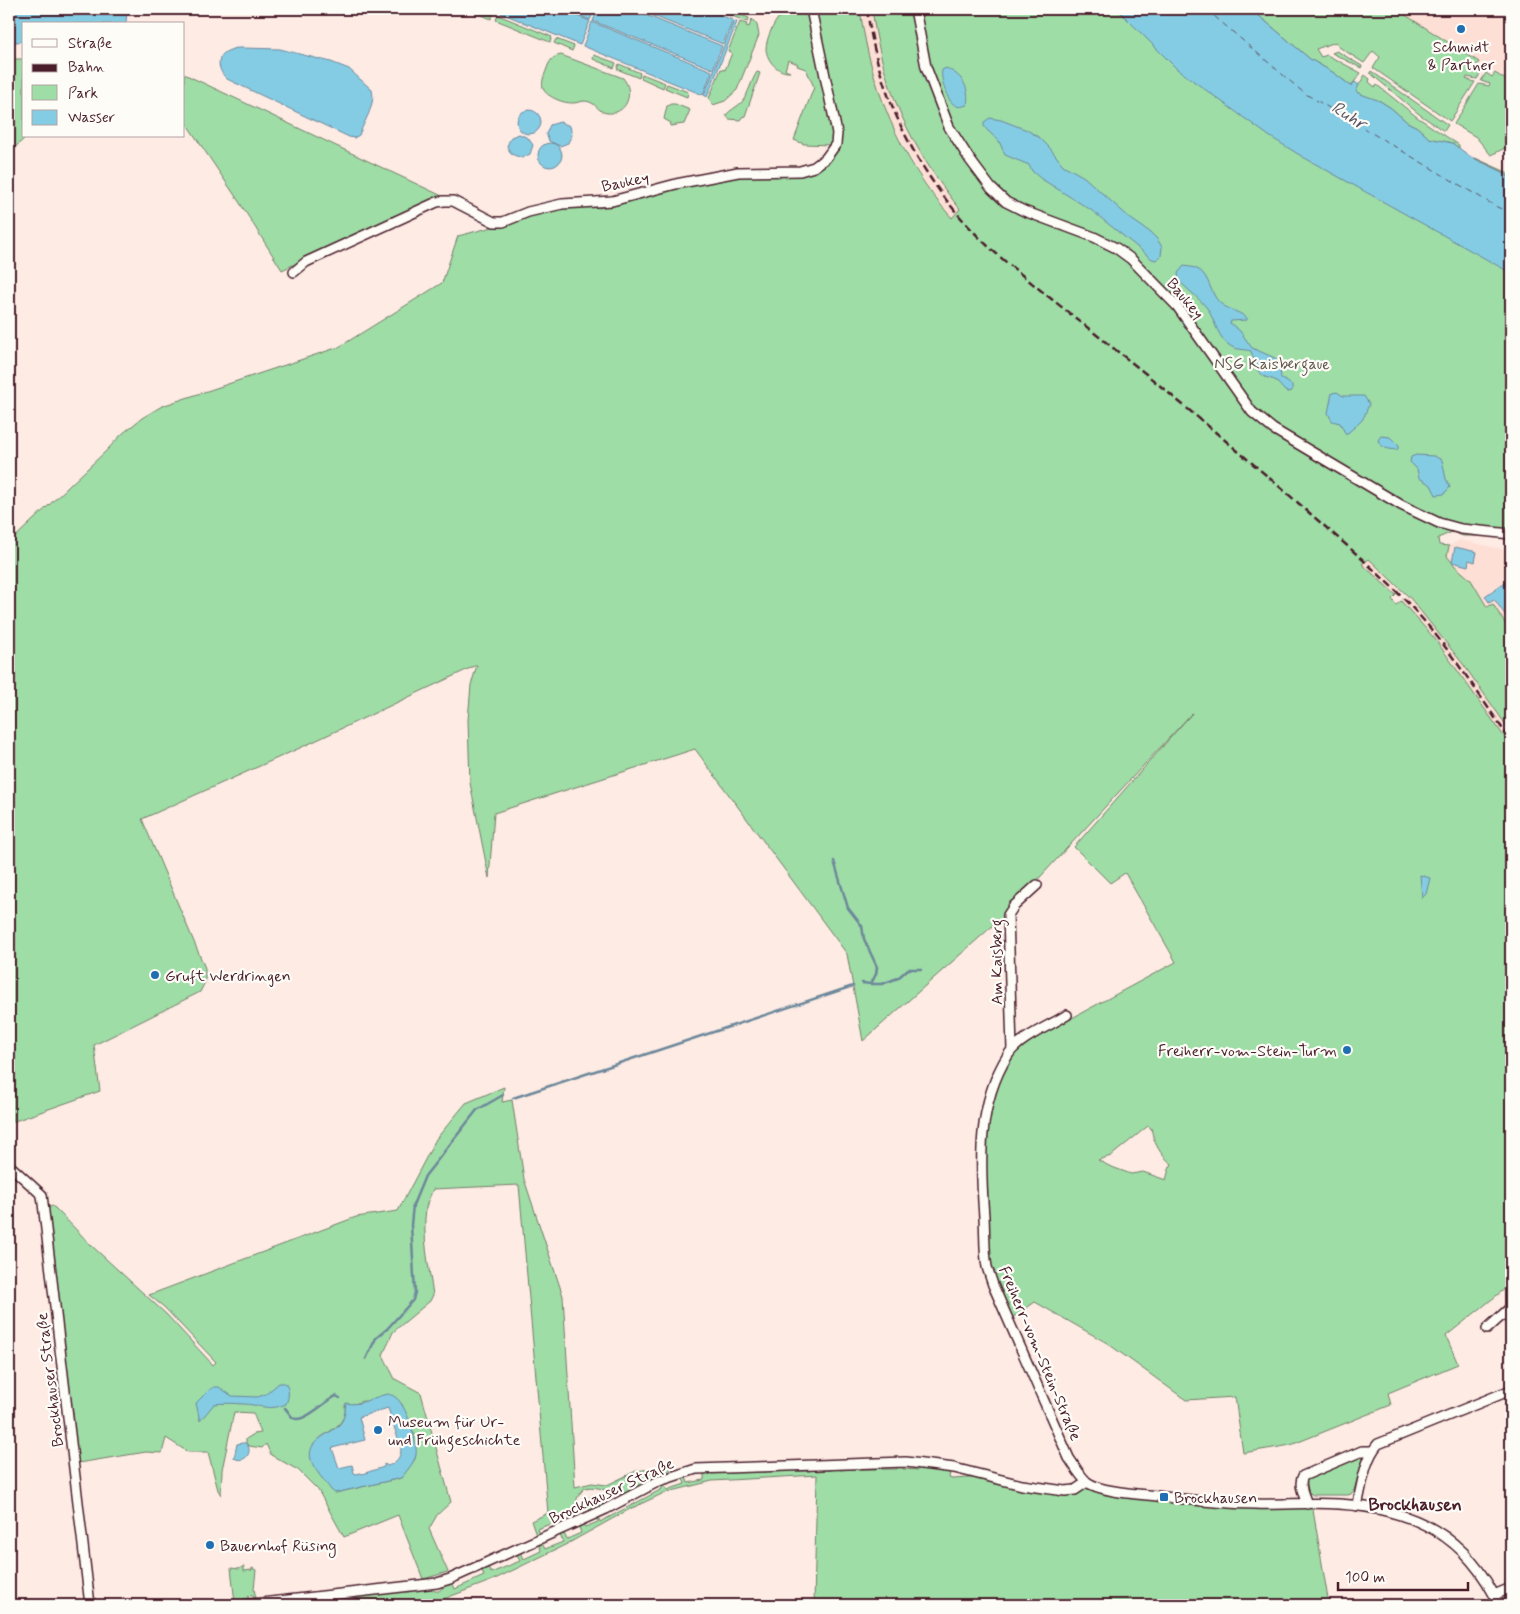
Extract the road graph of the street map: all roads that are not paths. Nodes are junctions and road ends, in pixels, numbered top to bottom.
1 (811, 9) edge
2 (915, 9) edge
3 (294, 272) dead end
4 (1511, 534) edge
5 (1037, 885) dead end
6 (1067, 1015) dead end
7 (1012, 1050) junction
8 (9, 1165) edge
9 (1511, 1306) edge
10 (1487, 1329) dead end
11 (1511, 1390) edge
12 (1372, 1451) junction
13 (1086, 1482) junction
14 (1307, 1504) junction
15 (1357, 1506) junction
16 (1511, 1588) edge
17 (1494, 1595) junction
18 (260, 1604) edge
19 (90, 1605) edge
20 (243, 1605) edge
21 (1499, 1605) edge

1 - 3 street, Baukey
2 - 4 street, Baukey
5 - 7 street, Am Kaisberg
6 - 7 street, Freiherr-vom-Stein-Straße
7 - 13 street, Freiherr-vom-Stein-Straße
8 - 19 street, Brockhauser Straße
9 - 10 street
11 - 12 street
12 - 14 street
12 - 15 street
13 - 14 street
13 - 18 street, Brockhauser Straße
14 - 15 street
15 - 17 street
16 - 17 street
17 - 21 street
18 - 20 street, Brockhauser Straße

